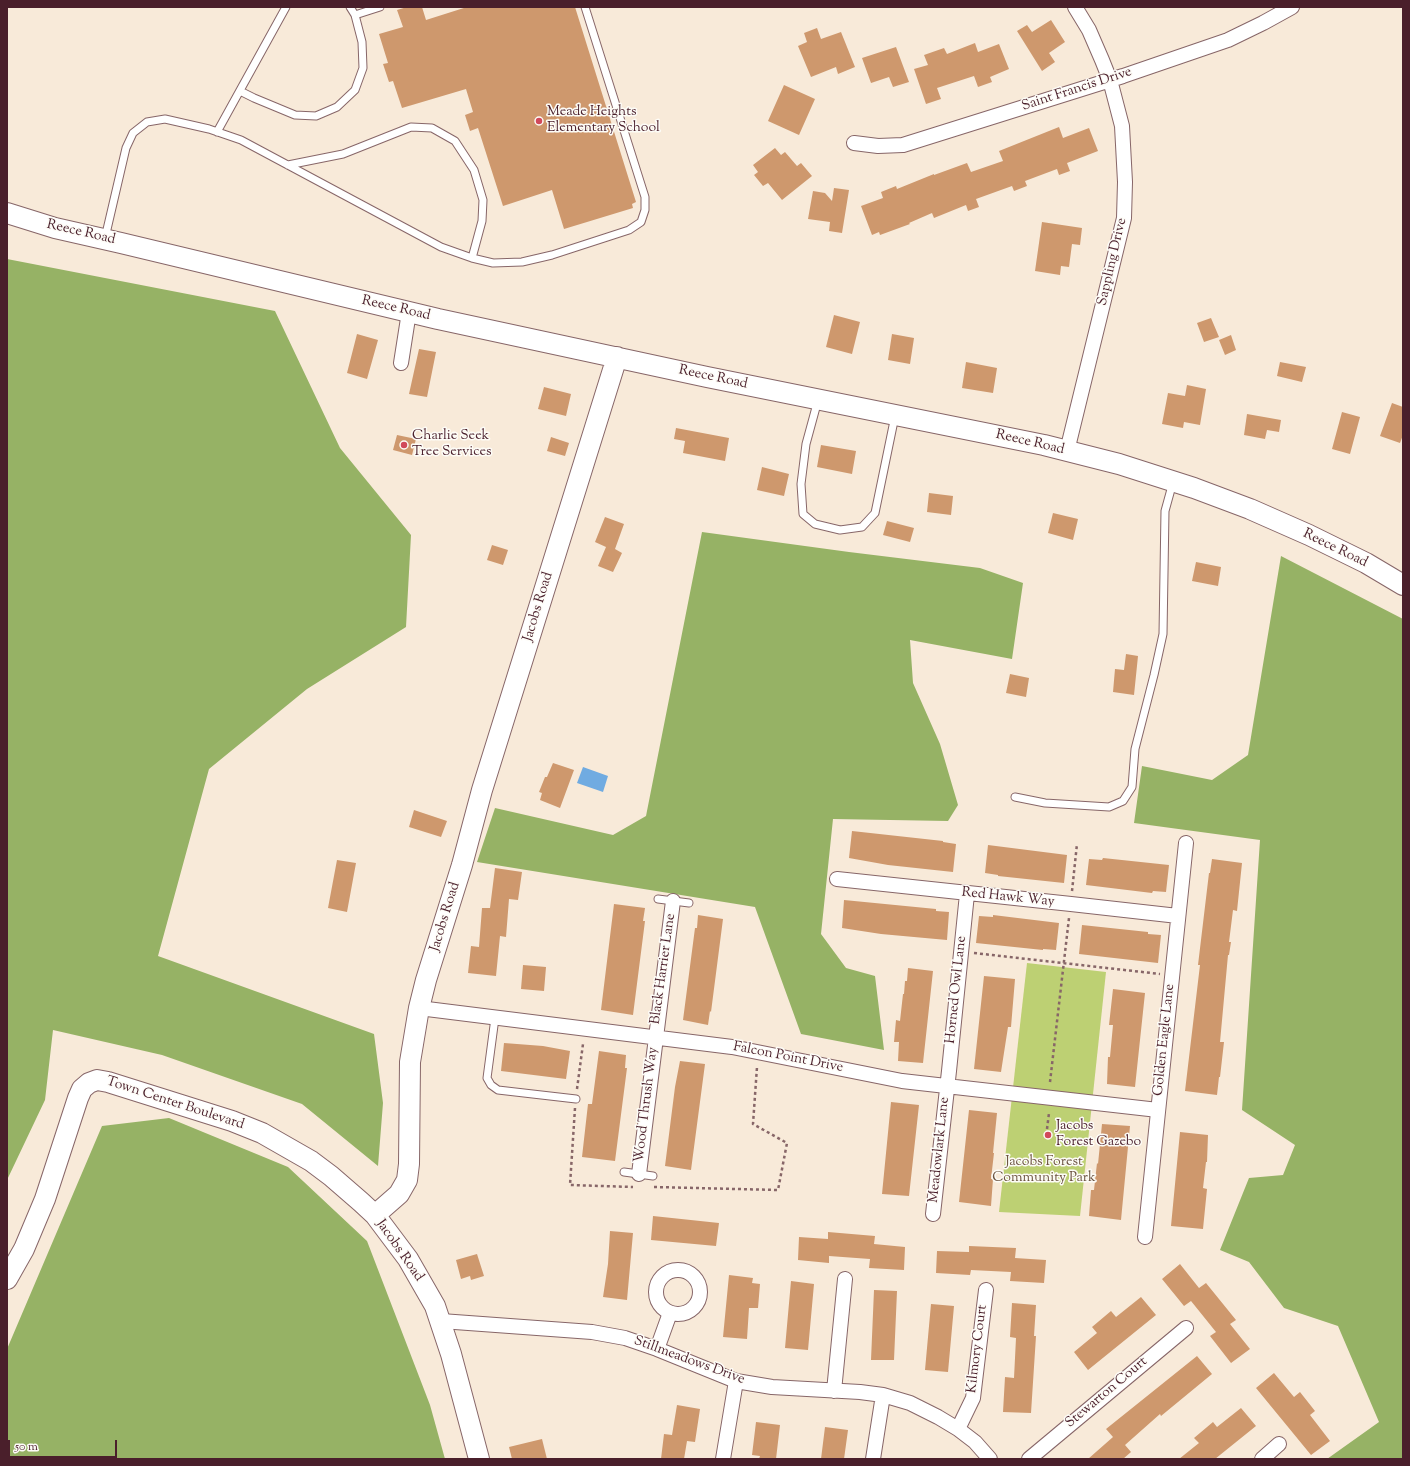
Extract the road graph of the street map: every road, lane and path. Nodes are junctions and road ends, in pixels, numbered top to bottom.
1 (286, 7) edge
2 (350, 7) edge
3 (380, 7) edge
4 (585, 7) edge
5 (1075, 7) edge
6 (1292, 7) edge
7 (355, 15) junction
8 (1110, 80) junction
9 (240, 91) junction
10 (217, 132) junction
11 (854, 143) dead end
12 (288, 165) junction
13 (7, 213) edge
14 (105, 239) junction
15 (472, 258) junction
16 (410, 312) junction
17 (617, 358) junction
18 (401, 363) dead end
19 (818, 400) junction
20 (895, 415) junction
21 (1067, 451) junction
22 (1173, 481) junction
23 (1403, 585) edge
24 (1015, 797) dead end
25 (1186, 843) dead end
26 (1077, 844) dead end
27 (838, 880) dead end
28 (967, 894) junction
29 (1071, 897) dead end
30 (658, 899) dead end
31 (673, 901) junction
32 (689, 903) dead end
33 (1070, 911) dead end
34 (1178, 916) junction
35 (970, 953) dead end
36 (1064, 963) junction
37 (1164, 975) dead end
38 (419, 1008) junction
39 (495, 1018) junction
40 (655, 1037) junction
41 (583, 1044) dead end
42 (757, 1068) dead end
43 (1050, 1082) dead end
44 (946, 1086) junction
45 (576, 1099) junction
46 (1158, 1110) junction
47 (1049, 1113) dead end
48 (1047, 1129) dead end
49 (624, 1172) dead end
50 (653, 1176) dead end
51 (639, 1181) junction
52 (647, 1187) dead end
53 (933, 1214) dead end
54 (374, 1215) junction
55 (1145, 1237) dead end
56 (7, 1279) edge
57 (845, 1279) dead end
58 (986, 1290) dead end
59 (670, 1312) dead end
60 (441, 1322) junction
61 (1186, 1328) dead end
62 (657, 1349) junction
63 (736, 1381) junction
64 (834, 1391) junction
65 (883, 1395) junction
66 (958, 1429) junction
67 (1279, 1444) dead end
68 (479, 1459) edge
69 (723, 1459) edge
70 (873, 1459) edge
71 (990, 1459) edge
72 (1029, 1459) edge
73 (1262, 1459) edge

1 - 9 lane
2 - 7 lane
3 - 7 lane
4 - 15 lane
5 - 8 street, Sappling Drive
6 - 8 street, Saint Francis Drive
7 - 9 lane
8 - 11 street, Saint Francis Drive
8 - 21 street, Sappling Drive
9 - 10 lane
10 - 12 lane
10 - 14 lane
12 - 15 lane
12 - 15 lane
13 - 14 street, Reece Road
14 - 16 street, Reece Road
16 - 17 street, Reece Road
16 - 18 street
17 - 19 street, Reece Road
17 - 38 street, Jacobs Road
19 - 20 street, Reece Road
19 - 20 lane
20 - 21 street, Reece Road
21 - 22 street, Reece Road
22 - 23 street, Reece Road
22 - 24 lane
25 - 34 street, Golden Eagle Lane
26 - 29 path
27 - 28 street, Red Hawk Way
28 - 34 street, Red Hawk Way
28 - 44 street, Horned Owl Lane
30 - 31 lane
31 - 32 lane
31 - 40 street, Black Harrier Lane
33 - 36 path
34 - 46 street, Golden Eagle Lane
35 - 36 path
36 - 37 path
36 - 43 path
38 - 39 street, Falcon Point Drive
38 - 54 street, Jacobs Road
39 - 40 street, Falcon Point Drive
39 - 45 lane
40 - 44 street, Falcon Point Drive
40 - 51 street, Wood Thrush Way
41 - 45 path
42 - 52 path
44 - 46 street, Falcon Point Drive
44 - 53 street, Meadowlark Lane
45 - 51 path
46 - 55 street, Golden Eagle Lane
47 - 48 path
49 - 51 lane
50 - 51 lane
54 - 56 street, Town Center Boulevard
54 - 60 street, Jacobs Road
57 - 64 street
58 - 66 street, Kilmory Court
59 - 62 street
60 - 62 street, Stillmeadows Drive
60 - 68 street, Jacobs Road
61 - 72 street, Stewarton Court
62 - 63 street, Stillmeadows Drive
63 - 64 street, Stillmeadows Drive
63 - 69 street
64 - 65 street, Stillmeadows Drive
65 - 66 street, Stillmeadows Drive
65 - 70 street
66 - 71 street, Stillmeadows Drive
67 - 73 street

